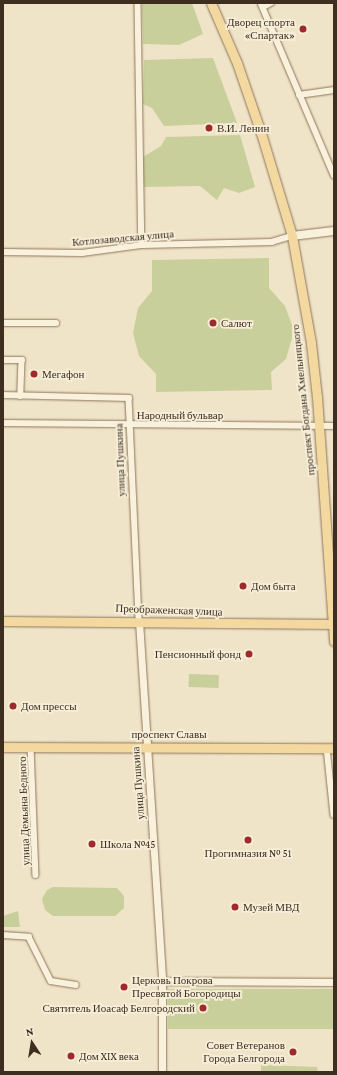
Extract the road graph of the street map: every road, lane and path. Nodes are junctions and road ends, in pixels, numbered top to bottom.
1 (138, 3) edge
2 (211, 3) edge
3 (271, 3) edge
4 (262, 5) edge
5 (334, 90) edge
6 (299, 95) junction
7 (334, 175) edge
8 (334, 231) edge
9 (292, 234) junction
10 (142, 245) junction
11 (3, 252) edge
12 (3, 323) edge
13 (56, 323) dead end
14 (3, 360) edge
15 (3, 395) edge
16 (22, 396) junction
17 (129, 398) joint
18 (3, 423) edge
19 (130, 425) junction
20 (320, 426) junction
21 (334, 426) edge
22 (3, 621) edge
23 (138, 621) junction
24 (334, 624) edge
25 (334, 641) edge
26 (147, 746) junction
27 (3, 747) edge
28 (31, 747) junction
29 (331, 748) edge
30 (334, 815) edge
31 (36, 875) dead end
32 (3, 934) edge
33 (162, 981) junction
34 (334, 982) edge
35 (76, 985) dead end
36 (162, 1072) edge

1 - 10 street
2 - 9 main road, проспект Богдана Хмельницкого
3 - 4 street
4 - 6 street
5 - 6 street
6 - 7 street
8 - 9 main road
9 - 10 street, Котлозаводская улица
9 - 20 main road, проспект Богдана Хмельницкого
10 - 11 street, Котлозаводская улица
12 - 13 street
14 - 16 street
15 - 16 street, Народный бульвар
16 - 17 street, Народный бульвар
17 - 19 street, улица Пушкина
18 - 19 street, Народный бульвар
19 - 20 street, Народный бульвар
19 - 23 street, улица Пушкина
20 - 21 street, Народный бульвар
20 - 24 main road, проспект Богдана Хмельницкого
22 - 23 main road, Преображенская улица
23 - 24 main road, Преображенская улица
23 - 26 street, улица Пушкина
24 - 25 main road, проспект Богдана Хмельницкого
26 - 28 main road, проспект Славы
26 - 29 main road, проспект Славы
26 - 33 street, улица Пушкина
27 - 28 main road, проспект Славы
28 - 31 street, улица Демьяна Бедного
29 - 30 street
32 - 35 street
33 - 34 street
33 - 36 street, улица Пушкина

